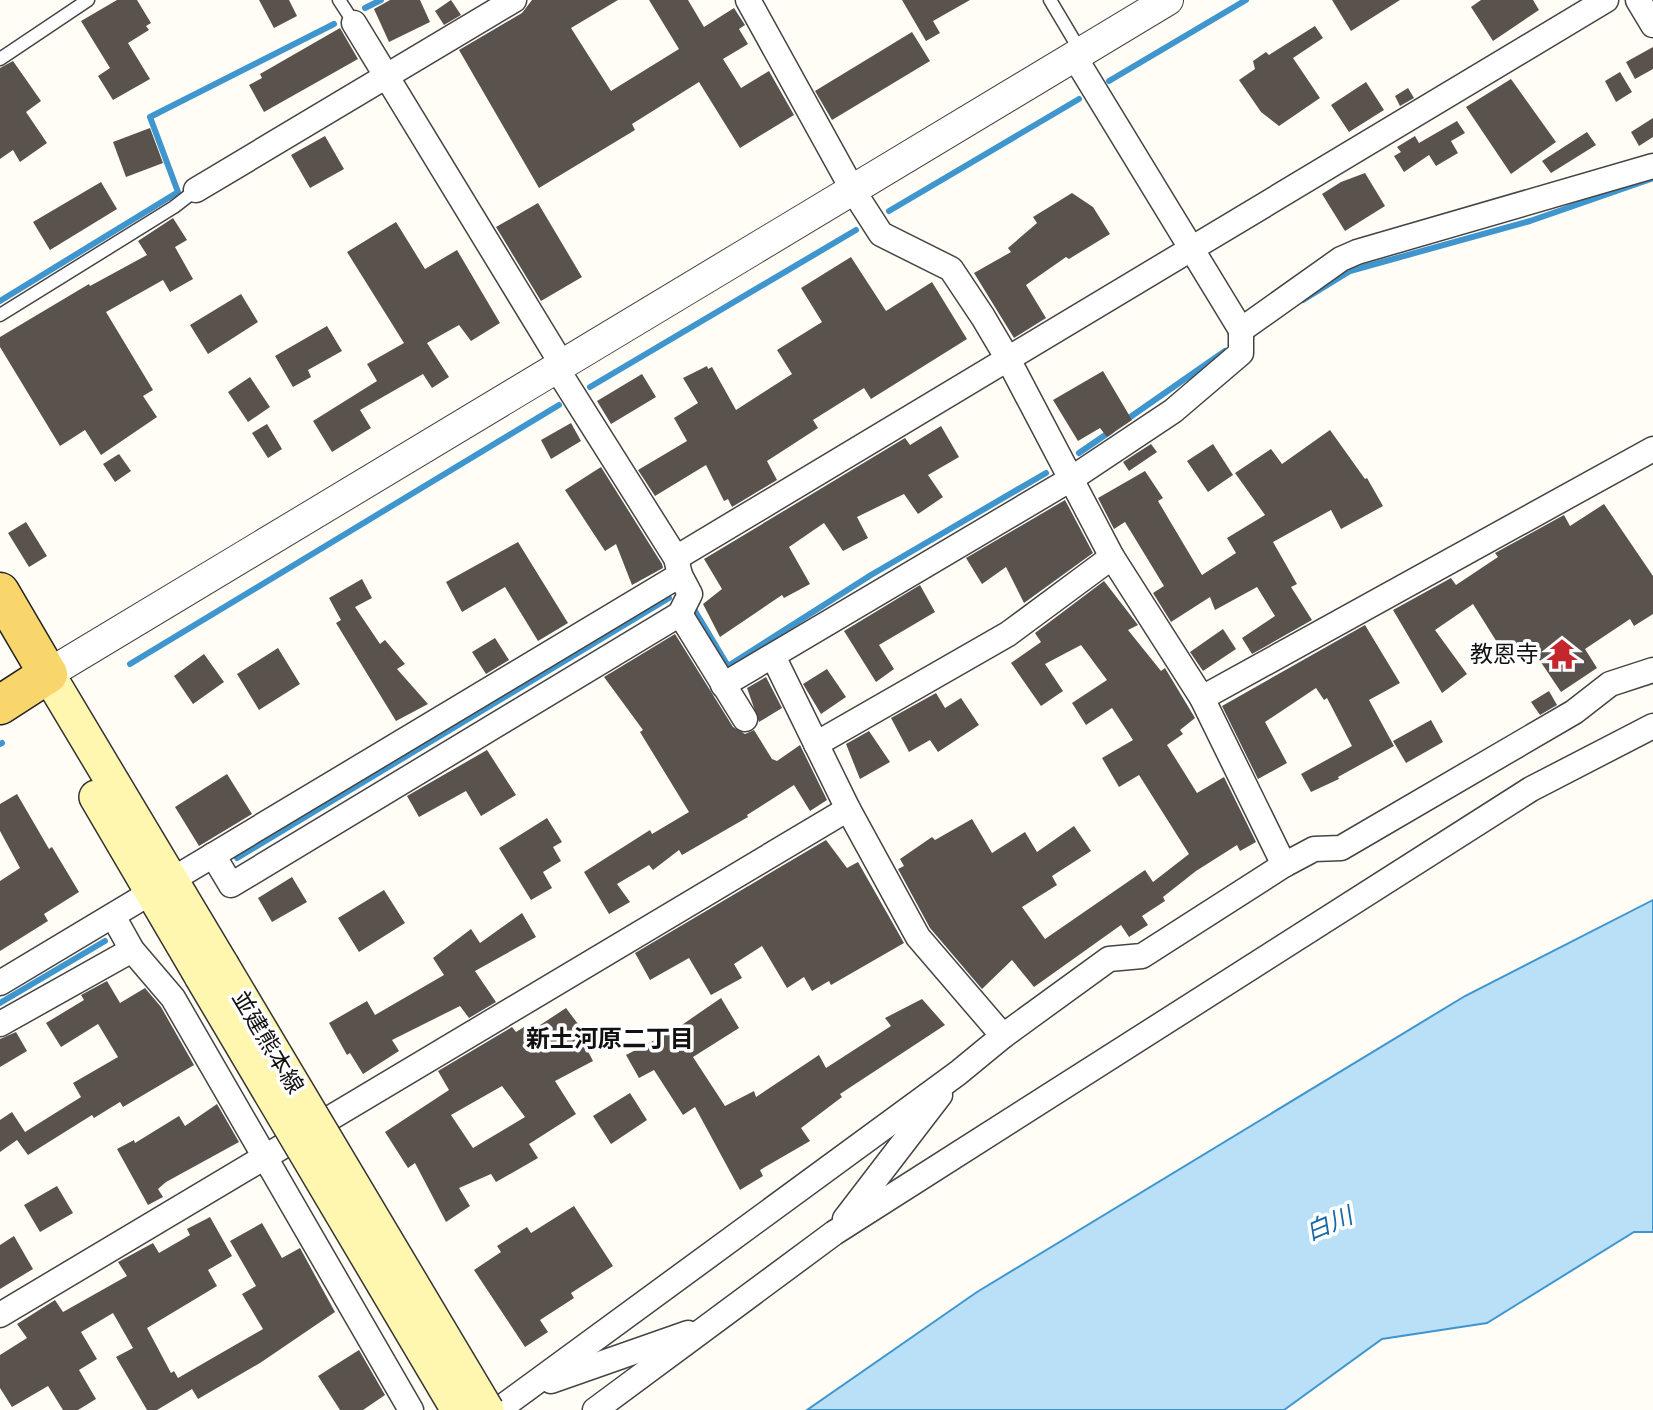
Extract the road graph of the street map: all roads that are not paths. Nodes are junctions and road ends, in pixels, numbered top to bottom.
1 (88, 0) edge
2 (339, 0) edge
3 (513, 0) edge
4 (748, 0) edge
5 (1050, 0) edge
6 (1168, 0) edge
7 (1606, 0) edge
8 (1638, 0) edge
9 (354, 23) joint
10 (1653, 25) edge
11 (1077, 54) junction
12 (0, 59) edge
13 (386, 75) junction
14 (1653, 166) edge
15 (196, 190) joint
16 (854, 192) junction
17 (1191, 248) junction
18 (0, 315) edge
19 (1241, 330) junction
20 (1009, 361) junction
21 (560, 367) junction
22 (1653, 449) edge
23 (1071, 479) junction
24 (1112, 557) junction
25 (678, 567) junction
26 (0, 592) edge
27 (680, 614) junction
28 (0, 638) edge
29 (773, 656) junction
30 (1653, 670) edge
31 (723, 685) junction
32 (26, 688) edge
33 (1202, 698) junction
34 (744, 719) dead end
35 (1653, 726) edge
36 (816, 744) junction
37 (848, 809) junction
38 (213, 855) junction
39 (1284, 865) junction
40 (163, 886) junction
41 (113, 916) junction
42 (132, 950) junction
43 (211, 970) junction
44 (0, 984) edge
45 (0, 1024) edge
46 (1003, 1036) junction
47 (958, 1073) junction
48 (265, 1158) junction
49 (834, 1233) junction
50 (0, 1315) edge
51 (715, 1323) junction
52 (524, 1391) junction
53 (411, 1410) edge
54 (458, 1410) edge
55 (487, 1410) edge
56 (498, 1410) edge
57 (595, 1410) edge

1 - 12 lane
2 - 9 lane
3 - 13 street
4 - 16 street
5 - 11 lane
6 - 11 street
7 - 17 street
8 - 10 street
9 - 13 street
11 - 16 street
11 - 17 street
13 - 15 street
13 - 21 street
14 - 19 street
15 - 18 lane
16 - 20 street
16 - 21 street
17 - 19 street
17 - 20 street
19 - 23 street
20 - 23 street
20 - 25 street
21 - 25 street
21 - 32 street
22 - 33 street
23 - 24 street
23 - 29 street
24 - 33 street
24 - 36 street
25 - 27 street
25 - 38 street
26 - 32 main road
27 - 31 street
27 - 38 street
28 - 32 main road
29 - 31 street
29 - 36 street
30 - 39 street
31 - 34 street
32 - 40 main road, 並建熊本線
33 - 39 street
35 - 49 street
36 - 37 street
37 - 46 street
37 - 48 street
38 - 40 street
39 - 46 street
40 - 41 street
40 - 43 main road, 並建熊本線
41 - 42 street
41 - 44 street
42 - 45 street
42 - 48 street
43 - 54 main road, 並建熊本線, bridge
43 - 55 main road, 並建熊本線, bridge
46 - 47 street
47 - 49 street
47 - 52 street
48 - 50 street
48 - 53 street
49 - 51 street
51 - 52 street
51 - 57 street
52 - 56 street

